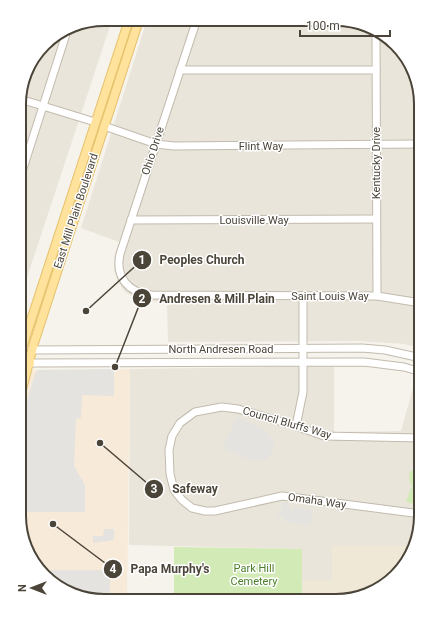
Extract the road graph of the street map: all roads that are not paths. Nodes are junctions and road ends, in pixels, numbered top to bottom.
1 (127, 26) edge
2 (137, 26) edge
3 (195, 26) edge
4 (65, 36) edge
5 (376, 37) edge
6 (180, 70) junction
7 (376, 70) junction
8 (26, 101) edge
9 (42, 106) junction
10 (95, 122) junction
11 (104, 126) junction
12 (156, 144) junction
13 (414, 144) edge
14 (376, 145) junction
15 (26, 158) edge
16 (376, 219) junction
17 (131, 220) junction
18 (123, 280) joint
19 (303, 296) junction
20 (377, 296) junction
21 (414, 302) edge
22 (26, 334) edge
23 (303, 349) junction
24 (32, 350) junction
25 (26, 351) edge
26 (414, 356) edge
27 (303, 362) junction
28 (26, 363) edge
29 (30, 363) junction
30 (414, 370) edge
31 (26, 377) edge
32 (296, 426) junction
33 (414, 438) edge
34 (174, 490) joint
35 (414, 513) edge

1 - 10 main road, East Mill Plain Boulevard
2 - 11 main road, East Mill Plain Boulevard
3 - 6 street, Ohio Drive
4 - 9 street
5 - 7 street, Kentucky Drive
6 - 7 street
6 - 12 street, Ohio Drive
7 - 14 street, Kentucky Drive
8 - 9 street
9 - 10 street
9 - 15 street
10 - 22 main road, East Mill Plain Boulevard
11 - 12 street, Flint Way
11 - 24 main road, East Mill Plain Boulevard
12 - 14 street, Flint Way
12 - 17 street, Ohio Drive
13 - 14 street, Flint Way
14 - 16 street, Kentucky Drive
16 - 17 street, Louisville Way
16 - 20 street, Kentucky Drive
17 - 18 street, Ohio Drive
18 - 19 street, Saint Louis Way
19 - 20 street, Saint Louis Way
19 - 23 street
20 - 21 street, Saint Louis Way
23 - 24 street, North Andresen Road
23 - 26 street, North Andresen Road
23 - 27 street
24 - 25 main road, North Andresen Road
24 - 29 main road, East Mill Plain Boulevard
27 - 29 street, North Andresen Road
27 - 30 street, North Andresen Road
27 - 32 street
28 - 29 main road, North Andresen Road
29 - 31 main road, East Mill Plain Boulevard
32 - 33 street, Council Bluffs Way
32 - 34 street, Council Bluffs Way
34 - 35 street, Omaha Way

